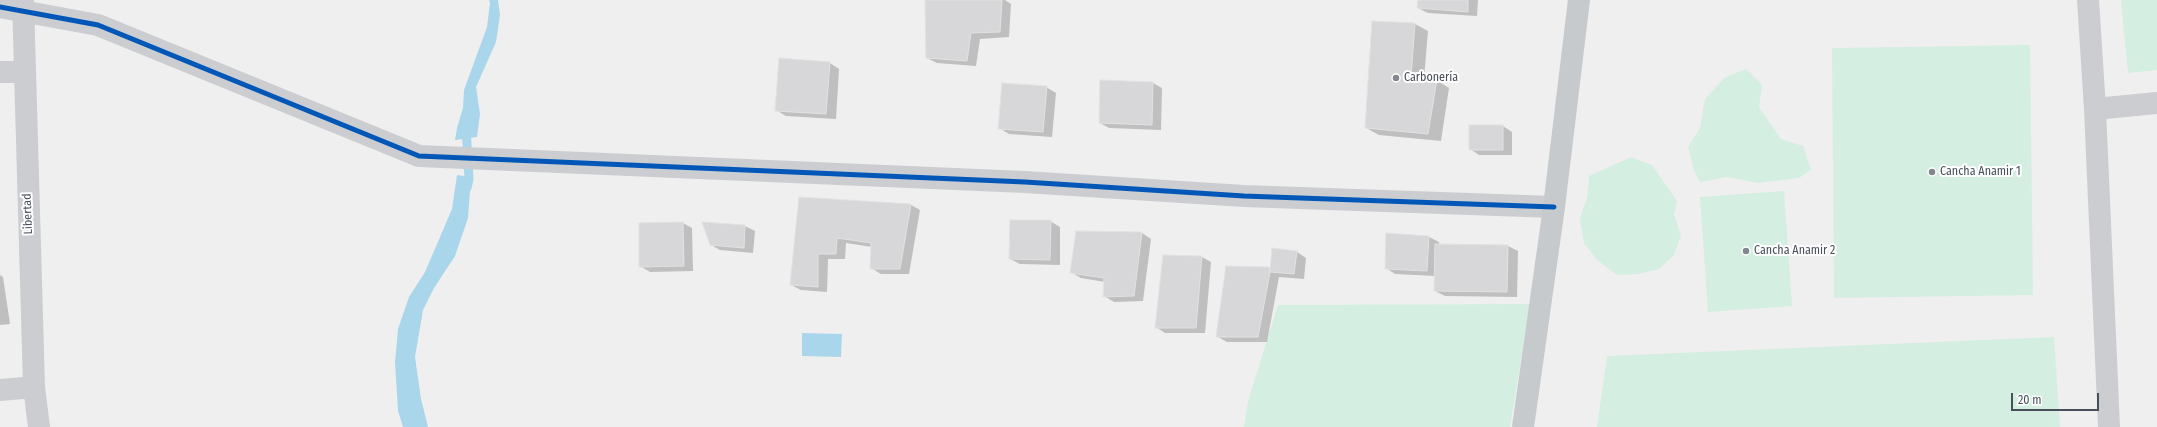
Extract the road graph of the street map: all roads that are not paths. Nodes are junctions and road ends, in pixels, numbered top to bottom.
1 (1579, 0) edge
2 (2088, 0) edge
3 (23, 5) edge
4 (0, 7) edge
5 (0, 72) edge
6 (24, 72) junction
7 (2157, 103) edge
8 (2096, 109) junction
9 (1554, 207) junction
10 (34, 387) junction
11 (0, 390) edge
12 (38, 427) edge
13 (1523, 427) edge
14 (2109, 427) edge

1 - 9 main road
2 - 8 street
3 - 4 street
3 - 6 street, Libertad
3 - 9 street
5 - 6 street
6 - 10 street, Libertad
7 - 8 street
8 - 14 street
9 - 13 main road
10 - 11 street
10 - 12 street, Libertad

